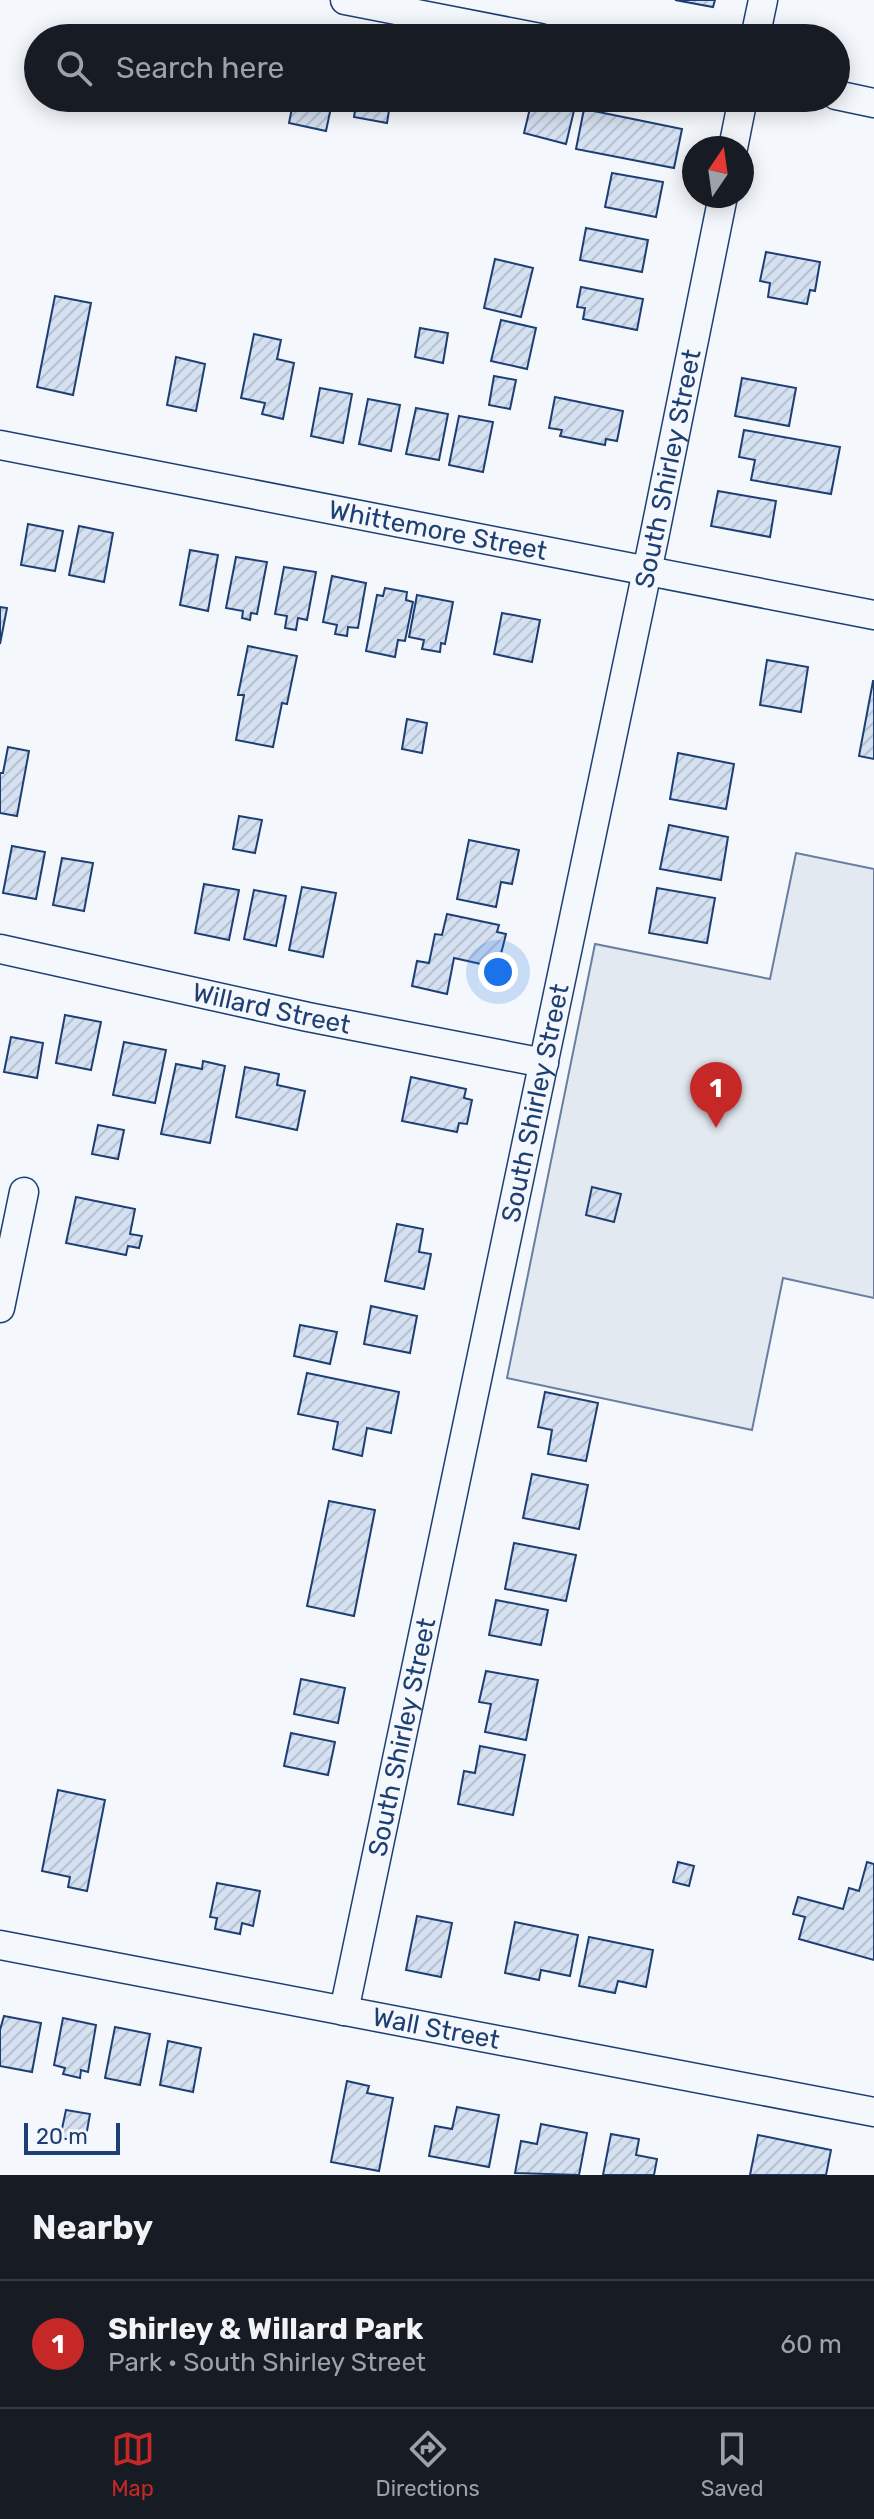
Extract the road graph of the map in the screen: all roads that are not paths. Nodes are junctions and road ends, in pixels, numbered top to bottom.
1 (345, 0) edge
2 (763, 0) edge
3 (468, 24) edge
4 (758, 24) edge
5 (850, 98) edge
6 (874, 103) edge
7 (740, 112) edge
8 (735, 136) edge
9 (721, 208) edge
10 (0, 445) edge
11 (647, 570) junction
12 (874, 615) edge
13 (0, 949) edge
14 (544, 1063) junction
15 (24, 1192) dead end
16 (0, 1308) edge
17 (0, 1945) edge
18 (344, 2011) junction
19 (874, 2112) edge

1 - 3 street
2 - 4 street
5 - 6 street
7 - 8 street
9 - 11 street, South Shirley Street
10 - 11 street, Whittemore Street
11 - 12 street, Whittemore Street
11 - 14 street, South Shirley Street
13 - 14 street, Willard Street
14 - 18 street, South Shirley Street
15 - 16 street
17 - 18 street, Wall Street
18 - 19 street, Wall Street

